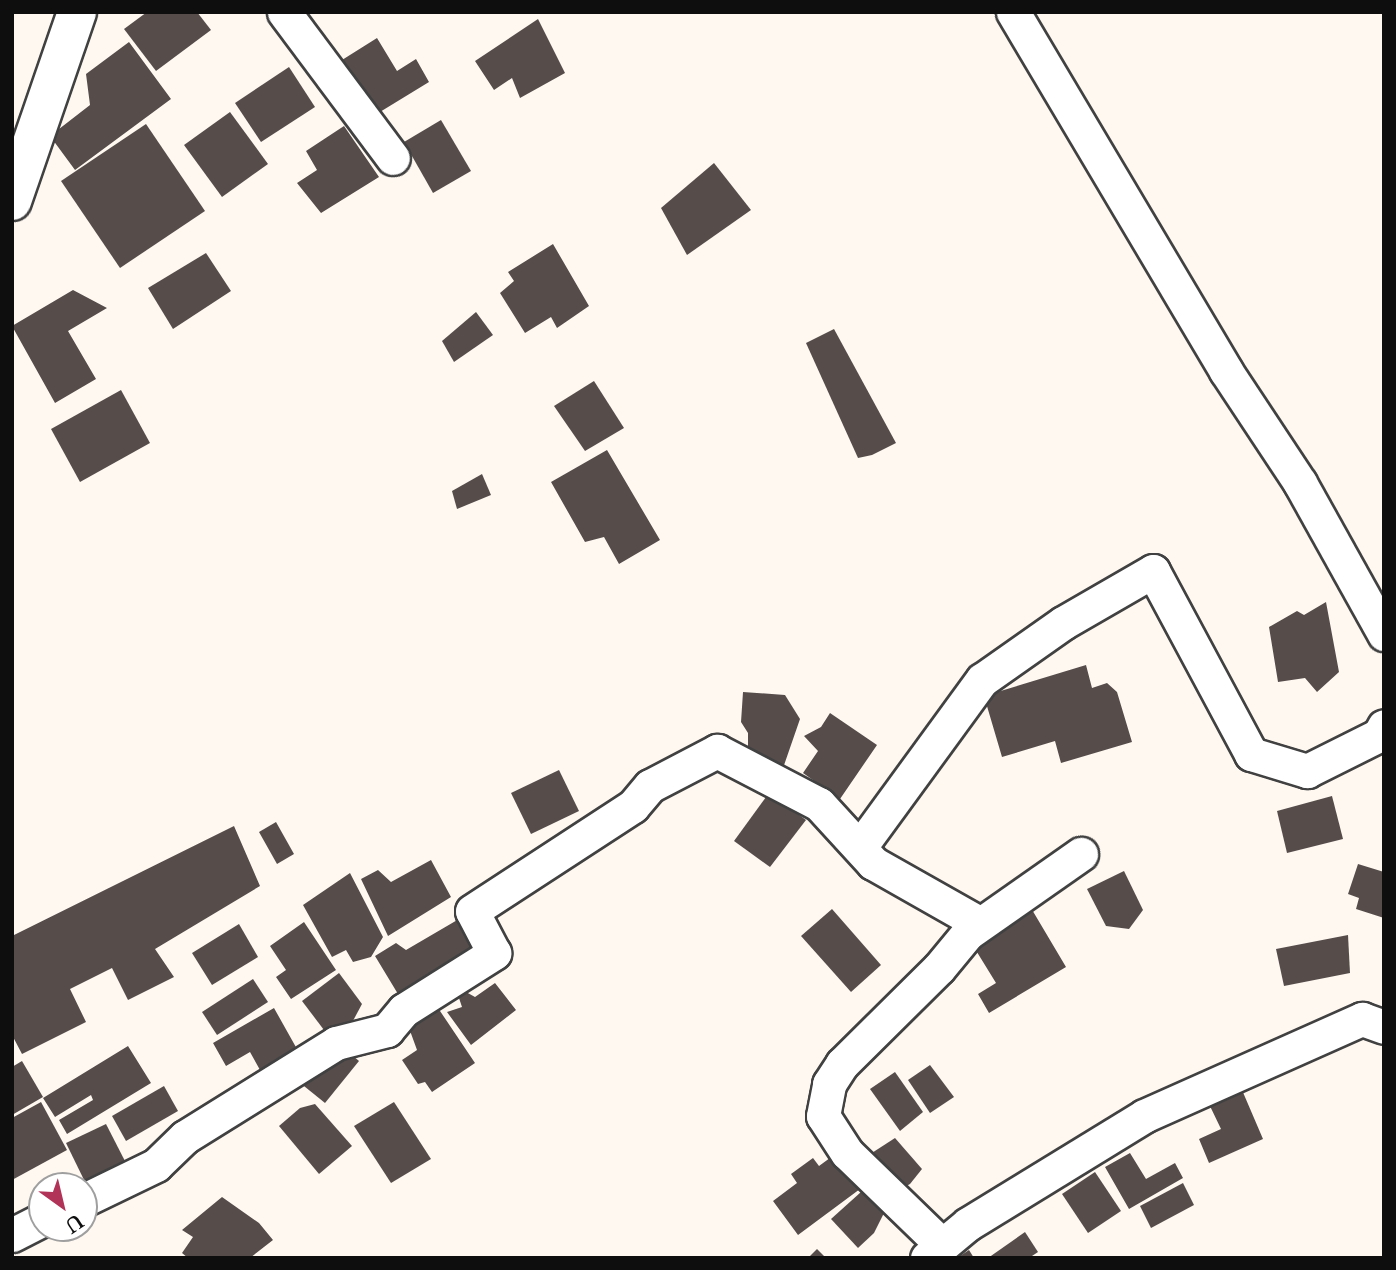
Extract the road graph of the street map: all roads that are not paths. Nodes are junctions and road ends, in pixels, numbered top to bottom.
1 (76, 12) edge
2 (285, 12) edge
3 (1013, 12) edge
4 (393, 158) dead end
5 (12, 201) edge
6 (1384, 634) edge
7 (1384, 726) edge
8 (860, 847) junction
9 (1081, 853) dead end
10 (979, 923) junction
11 (1384, 1027) edge
12 (98, 1193) edge
13 (28, 1227) edge
14 (12, 1235) edge
15 (934, 1250) edge

1 - 5 street
2 - 4 street
3 - 6 street
7 - 8 street
8 - 10 street
8 - 12 street
9 - 10 street
10 - 15 street
11 - 15 street
13 - 14 street

